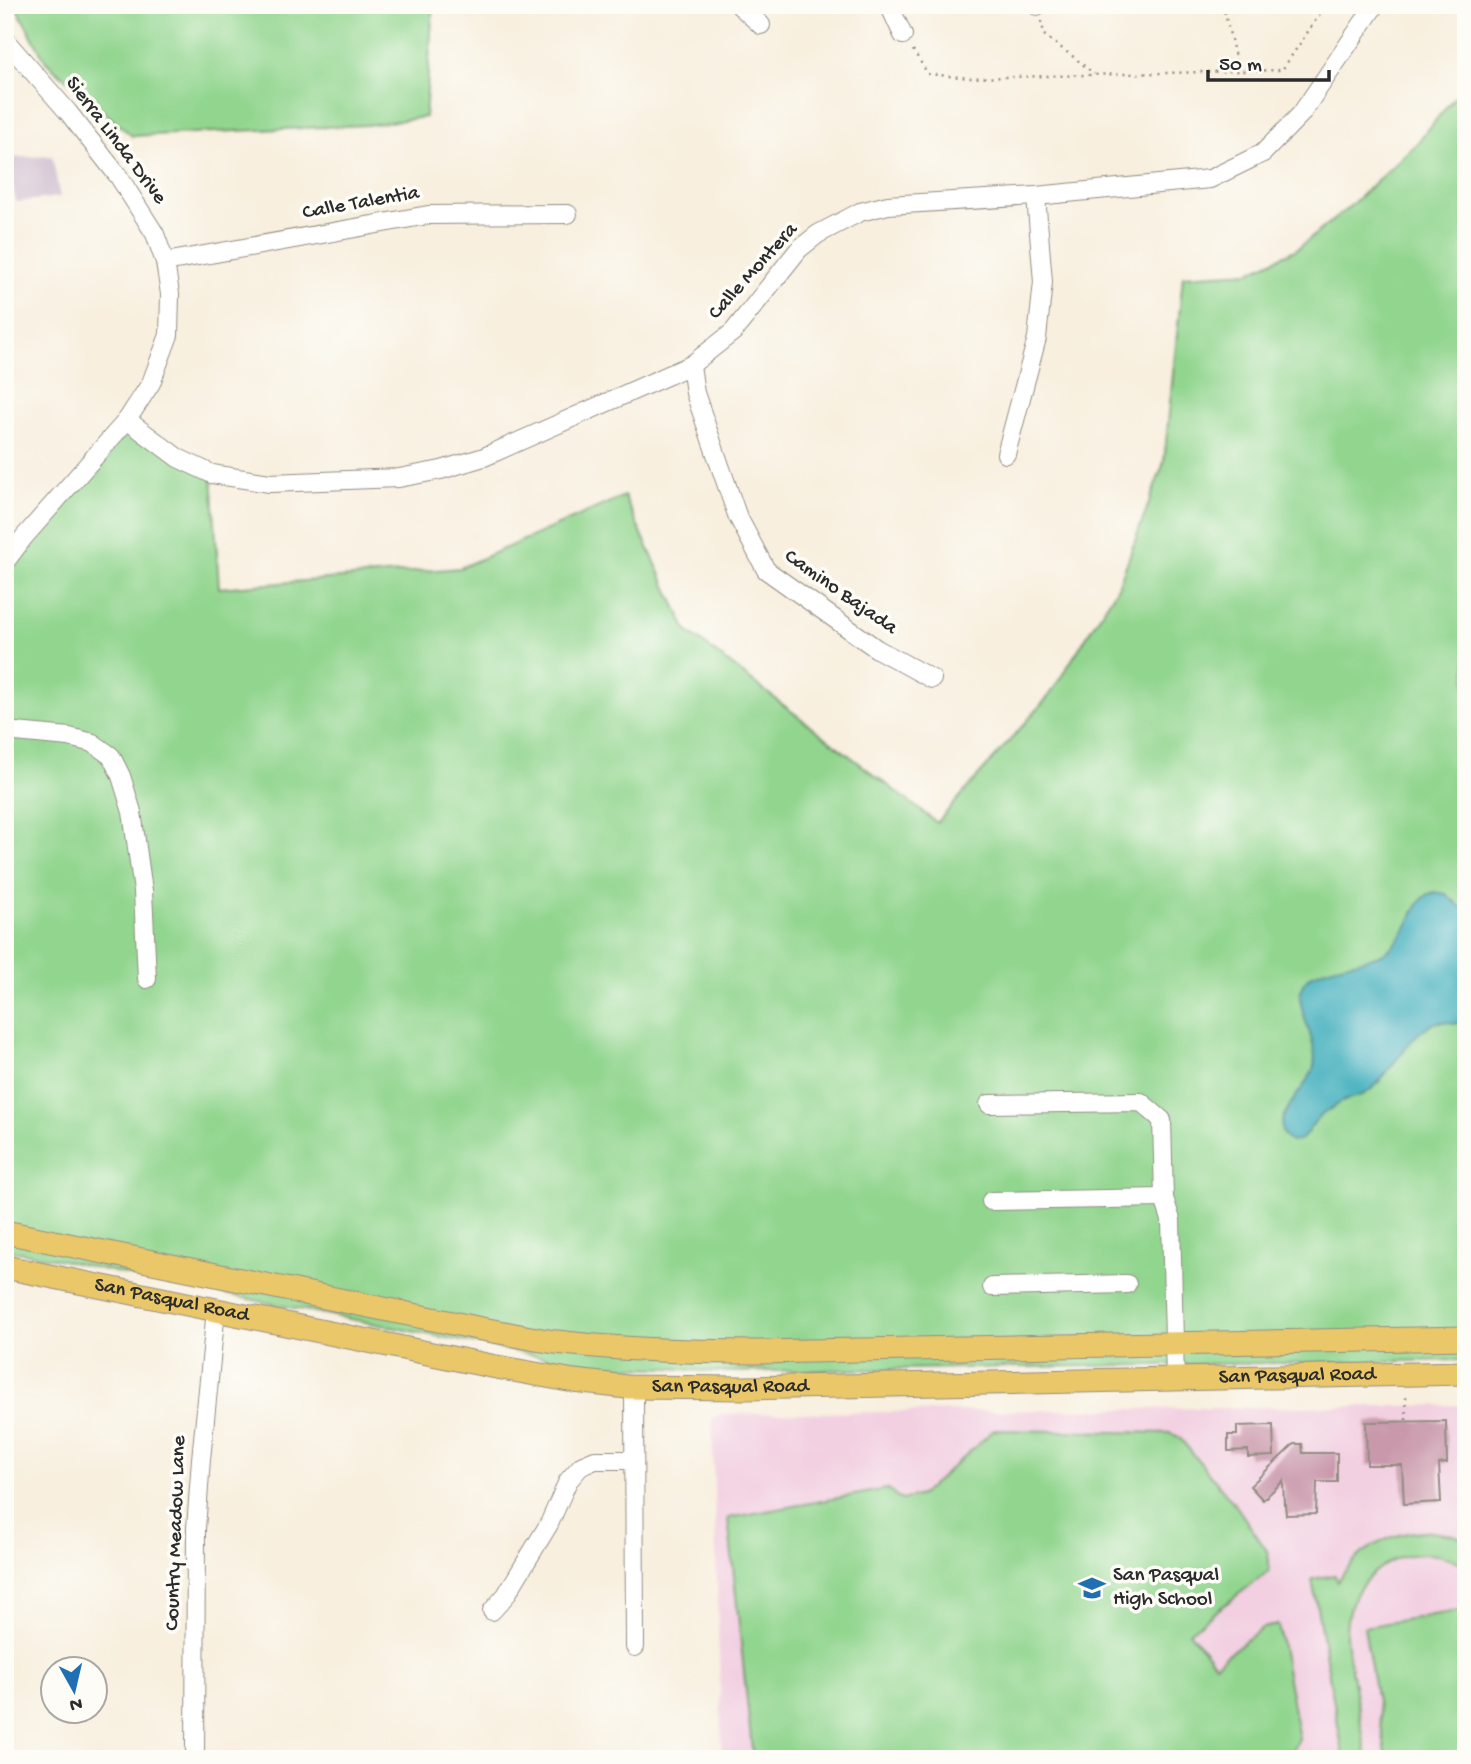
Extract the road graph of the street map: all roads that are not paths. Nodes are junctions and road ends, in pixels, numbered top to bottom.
1 (739, 5) edge
2 (889, 5) edge
3 (1375, 5) edge
4 (761, 25) dead end
5 (903, 35) road end
6 (5, 40) edge
7 (1036, 196) junction
8 (568, 214) dead end
9 (165, 262) junction
10 (691, 365) junction
11 (127, 420) junction
12 (1006, 454) dead end
13 (5, 562) edge
14 (932, 679) dead end
15 (5, 731) edge
16 (147, 979) dead end
17 (989, 1104) dead end
18 (1164, 1198) junction
19 (991, 1201) dead end
20 (5, 1232) edge
21 (5, 1267) edge
22 (1127, 1284) dead end
23 (992, 1287) dead end
24 (216, 1310) junction
25 (1466, 1338) edge
26 (1174, 1344) junction
27 (1466, 1374) edge
28 (1175, 1380) junction
29 (634, 1387) junction
30 (634, 1461) junction
31 (492, 1611) dead end
32 (635, 1647) dead end
33 (195, 1759) edge

1 - 4 street
2 - 5 street
3 - 7 street, Calle Montera
6 - 9 street, Sierra Linda Drive
7 - 10 street, Calle Montera
7 - 12 street
8 - 9 street, Calle Talentia
9 - 11 street, Sierra Linda Drive
10 - 11 street, Calle Montera
10 - 14 street, Camino Bajada
11 - 13 street, Sierra Linda Drive
15 - 16 street
17 - 18 street
18 - 19 street
18 - 26 street
20 - 26 main road, San Pasqual Road
21 - 24 main road, San Pasqual Road
22 - 23 street
24 - 29 main road, San Pasqual Road
24 - 33 street, Country Meadow Lane
25 - 26 main road, San Pasqual Road
26 - 28 street
27 - 28 main road, San Pasqual Road
28 - 29 main road, San Pasqual Road
29 - 30 street
30 - 31 street
30 - 32 street

